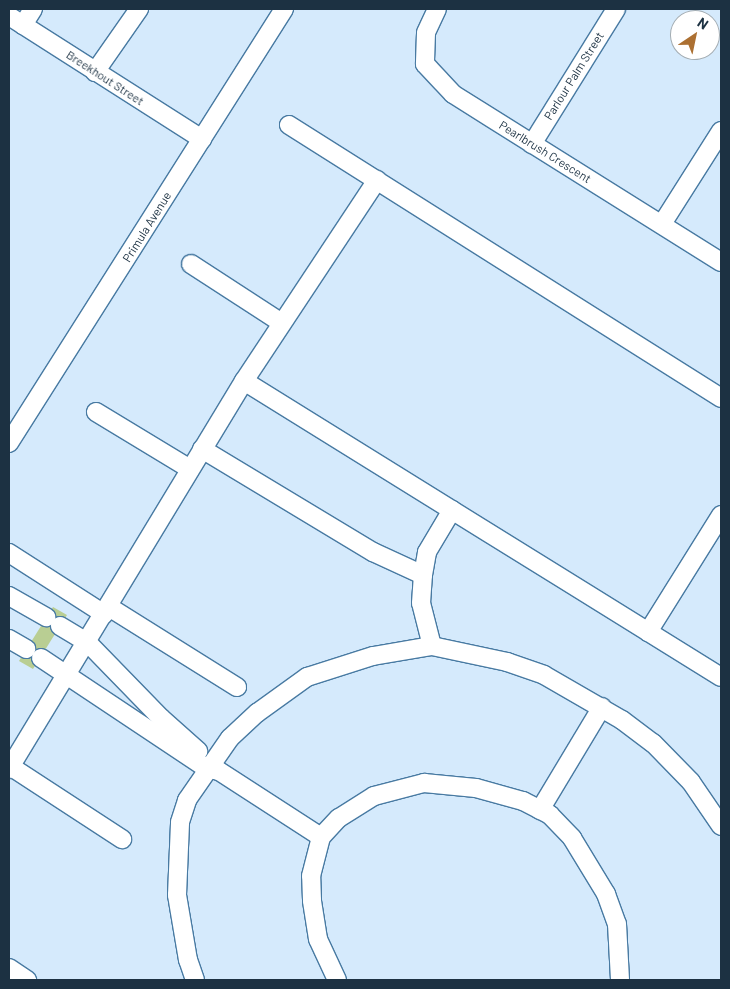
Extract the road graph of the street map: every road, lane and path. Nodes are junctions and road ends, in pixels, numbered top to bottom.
1 (33, 9) edge
2 (139, 9) edge
3 (284, 9) edge
4 (438, 9) edge
5 (616, 9) edge
6 (16, 21) edge
7 (96, 72) junction
8 (289, 125) dead end
9 (721, 130) edge
10 (202, 139) junction
11 (532, 144) junction
12 (376, 180) junction
13 (662, 224) junction
14 (721, 262) edge
15 (191, 264) dead end
16 (282, 323) junction
17 (244, 382) junction
18 (721, 398) edge
19 (96, 412) dead end
20 (9, 443) edge
21 (202, 449) junction
22 (190, 469) junction
23 (452, 510) junction
24 (721, 515) edge
25 (9, 552) edge
26 (423, 575) junction
27 (9, 596) edge
28 (106, 610) junction
29 (648, 632) junction
30 (9, 639) edge
31 (88, 643) junction
32 (432, 646) junction
33 (67, 675) junction
34 (721, 676) edge
35 (237, 687) dead end
36 (602, 707) junction
37 (212, 767) junction
38 (10, 768) edge
39 (540, 810) junction
40 (721, 826) edge
41 (321, 837) junction
42 (122, 839) dead end
43 (9, 968) edge
44 (27, 980) edge
45 (195, 980) edge
46 (337, 980) edge
47 (620, 980) edge

1 - 6 street
2 - 7 street
3 - 10 street, Primula Avenue
4 - 11 street, Pearlbrush Crescent
5 - 11 street, Parlour Palm Street
6 - 7 street, Breekhout Street
7 - 10 street, Breekhout Street
8 - 12 street
9 - 13 street
10 - 20 street, Primula Avenue
11 - 13 street, Pearlbrush Crescent
12 - 16 street
12 - 18 street
13 - 14 street, Pearlbrush Crescent
15 - 16 street
16 - 17 street
17 - 21 street
17 - 23 street
19 - 22 street
21 - 22 street
21 - 26 street
22 - 28 street
23 - 26 street
23 - 29 street
24 - 29 street
25 - 28 street
26 - 32 street
27 - 31 street
28 - 31 street
28 - 35 street
29 - 34 street
30 - 33 street
31 - 33 street
31 - 37 street
32 - 36 street
32 - 37 street
33 - 37 street
33 - 38 street
36 - 39 street
36 - 40 street
37 - 41 street
37 - 45 street
38 - 42 street
39 - 41 street
39 - 47 street
41 - 46 street
43 - 44 street

